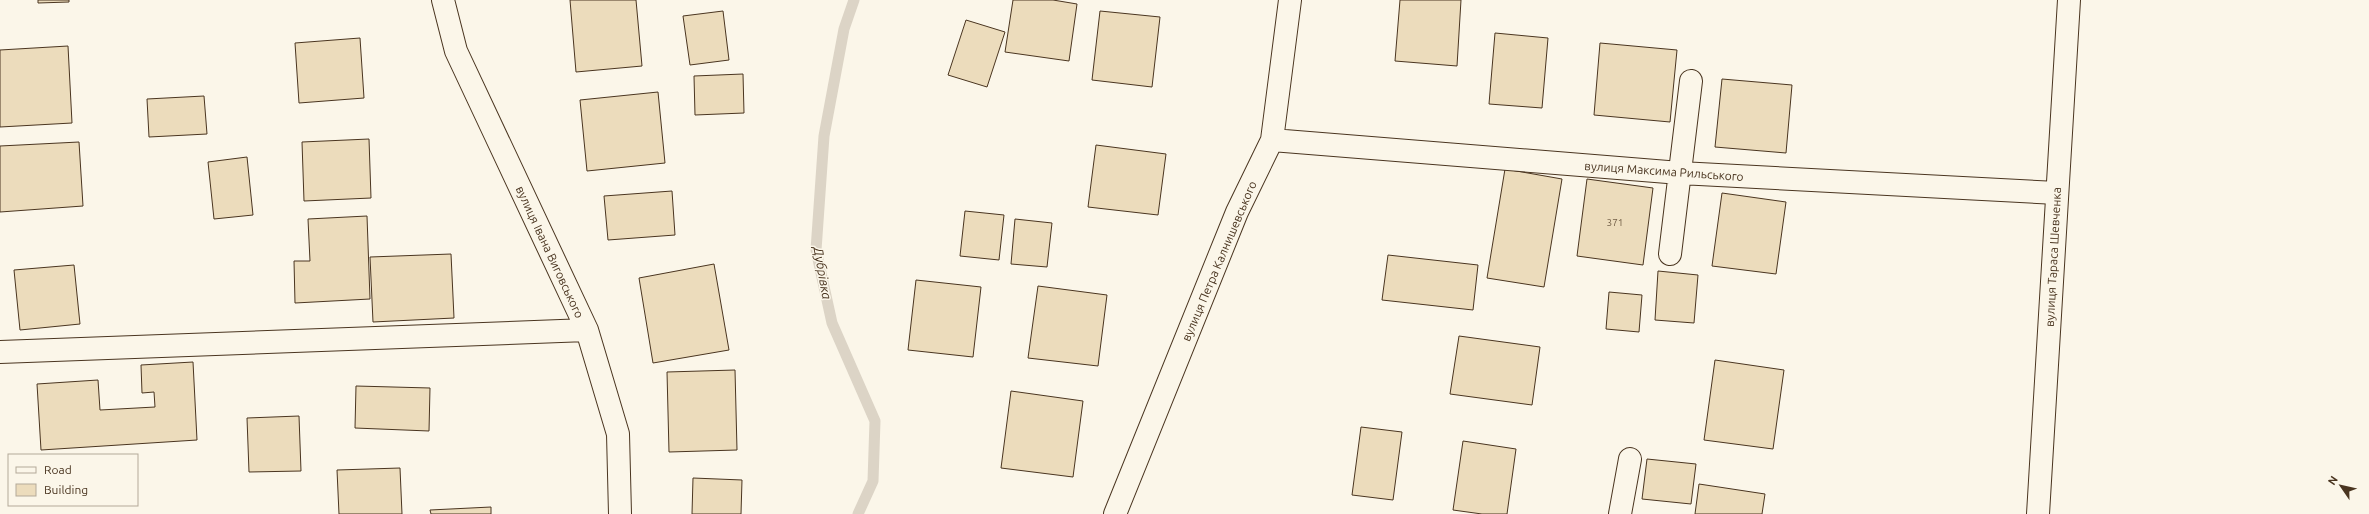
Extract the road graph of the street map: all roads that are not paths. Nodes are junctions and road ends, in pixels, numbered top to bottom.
1 (443, 0) edge
2 (1290, 0) edge
3 (2069, 0) edge
4 (1691, 81) dead end
5 (1272, 140) junction
6 (1680, 173) junction
7 (2057, 193) junction
8 (1670, 254) dead end
9 (587, 330) junction
10 (0, 352) edge
11 (1630, 459) dead end
12 (620, 514) edge
13 (1115, 514) edge
14 (1620, 514) edge
15 (2038, 514) edge

1 - 9 street, вулиця Івана Виговського
2 - 5 street, вулиця Петра Калнишевського
3 - 7 street, вулиця Тараса Шевченка
4 - 6 street
5 - 6 street, вулиця Максима Рильського
5 - 13 street, вулиця Петра Калнишевського
6 - 7 street, вулиця Максима Рильського
6 - 8 street
7 - 15 street, вулиця Тараса Шевченка
9 - 10 street
9 - 12 street, вулиця Івана Виговського
11 - 14 street

